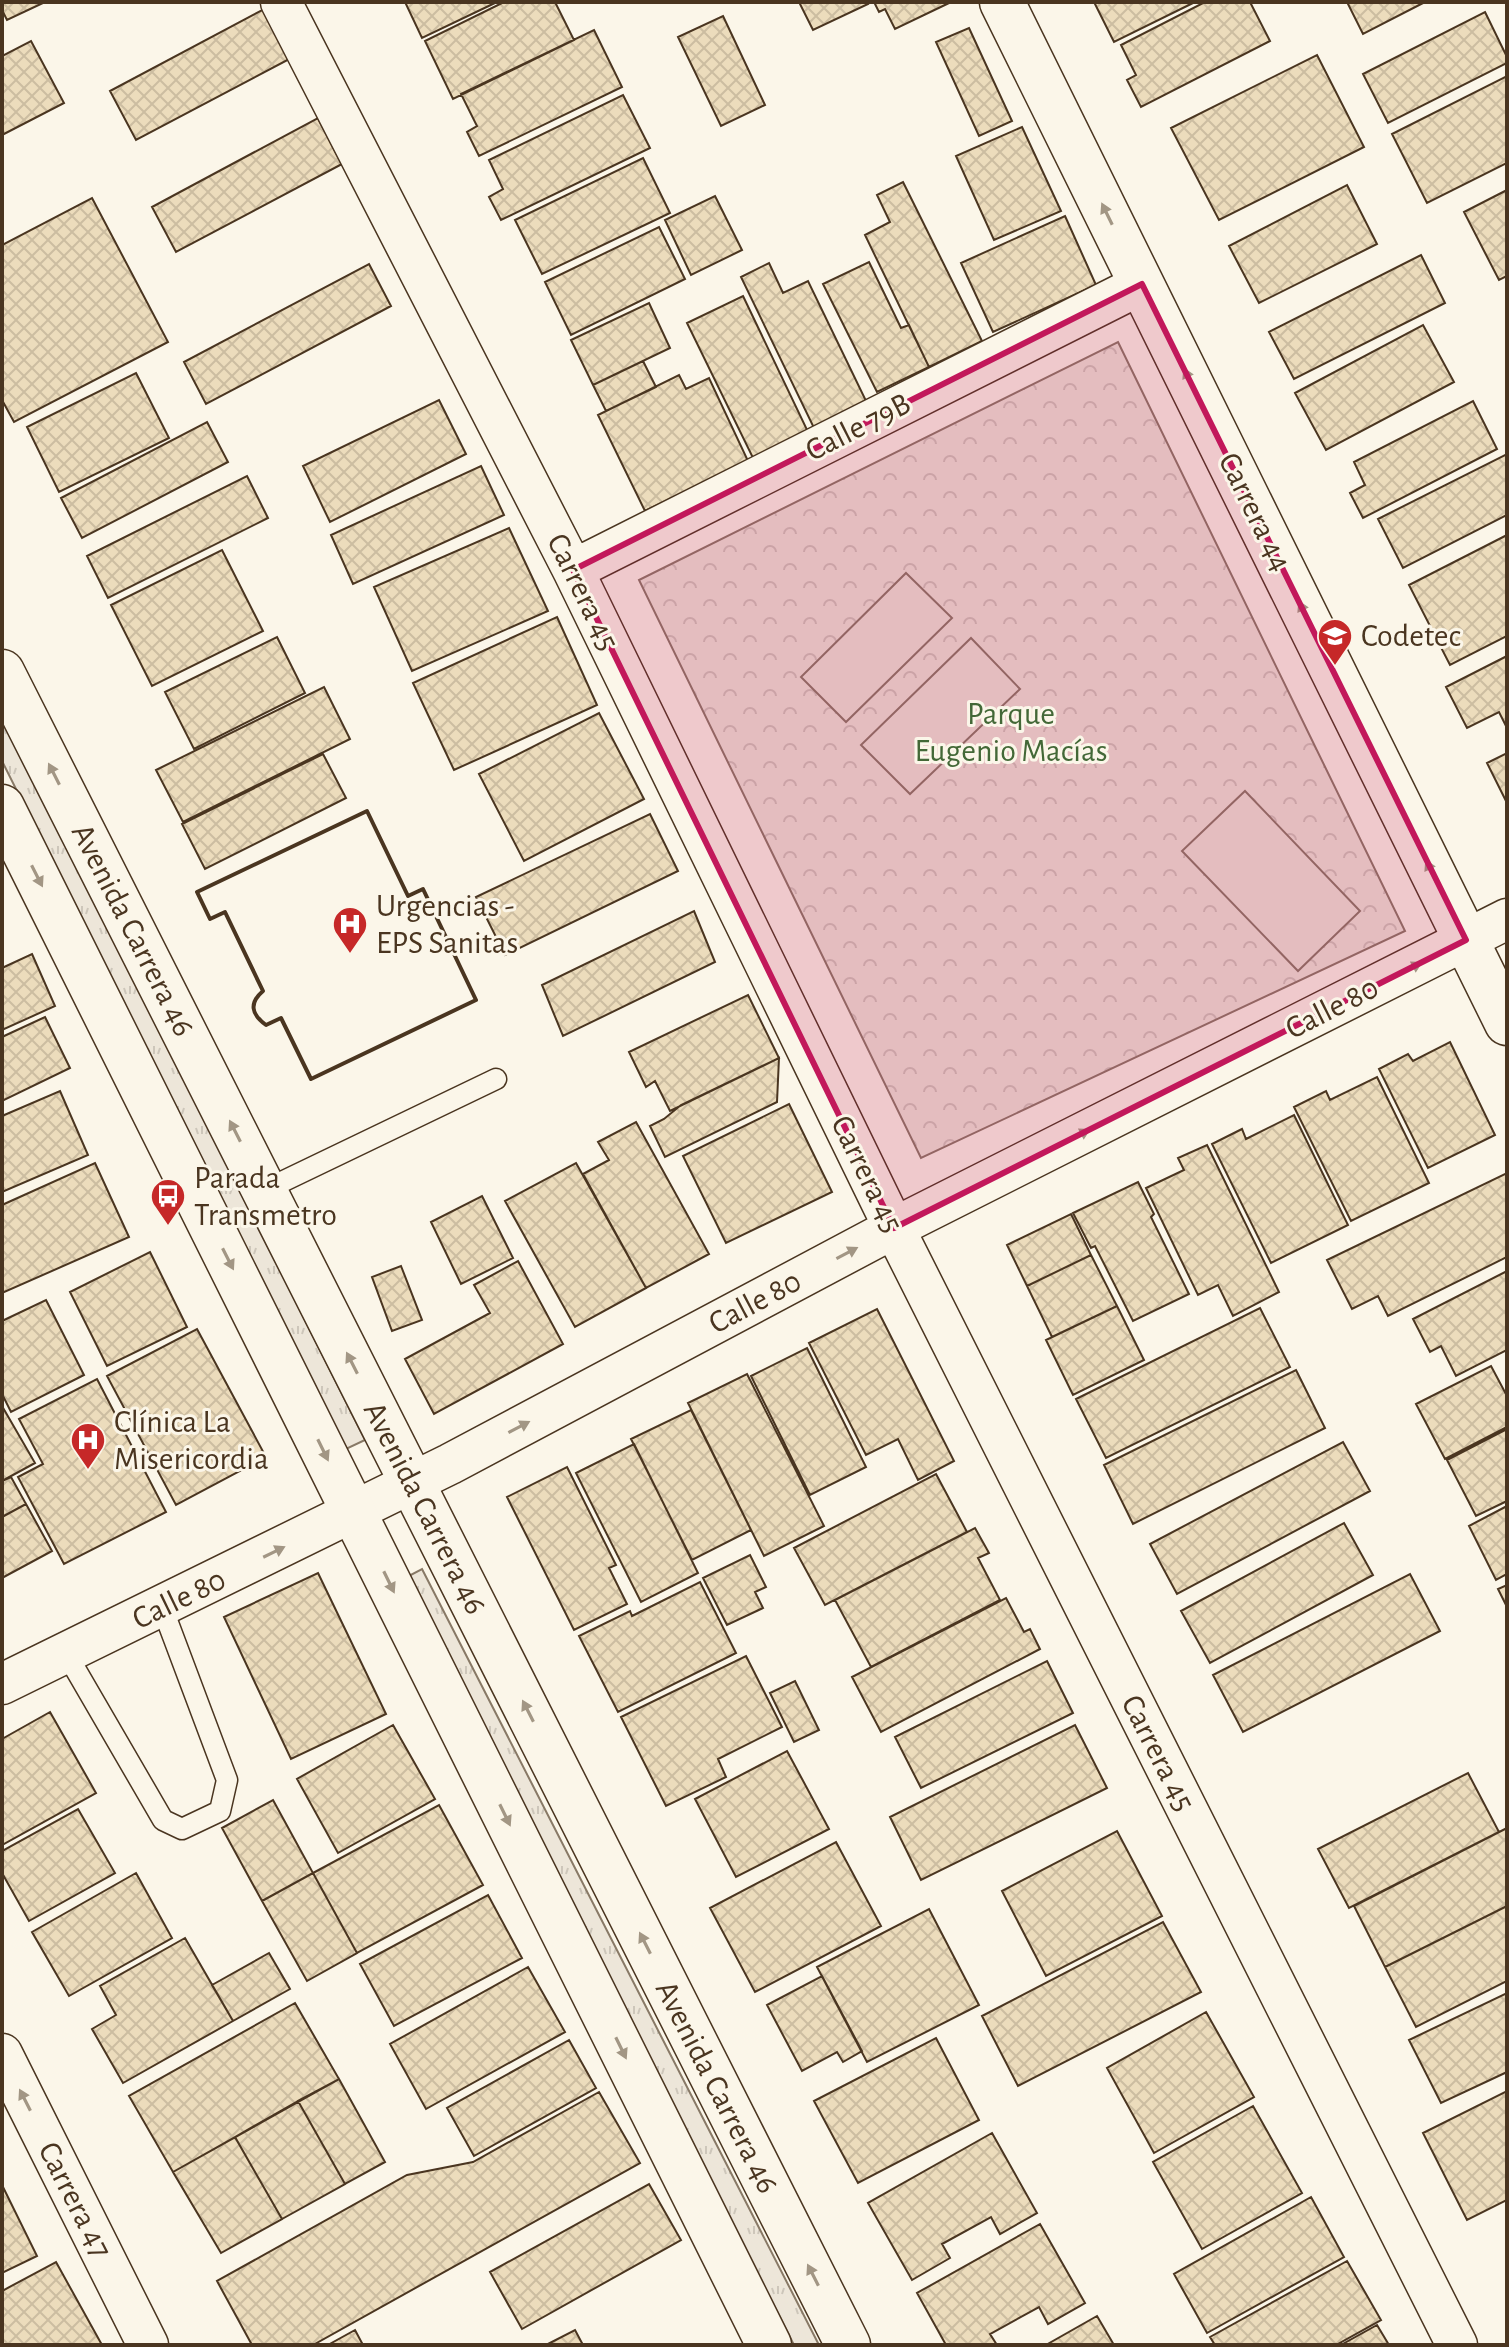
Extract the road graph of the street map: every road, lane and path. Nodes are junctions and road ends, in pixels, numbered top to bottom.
1 (281, 2) edge
2 (1002, 2) edge
3 (1142, 284) junction
4 (573, 570) junction
5 (2, 672) edge
6 (2, 807) edge
7 (1507, 919) edge
8 (1466, 940) junction
9 (1507, 1023) edge
10 (496, 1079) dead end
11 (265, 1190) junction
12 (894, 1228) junction
13 (413, 1483) junction
14 (354, 1512) junction
15 (162, 1607) junction
16 (66, 1653) junction
17 (2, 1684) edge
18 (2, 2054) edge
19 (148, 2345) edge
20 (769, 2345) edge
21 (848, 2345) edge
22 (1457, 2345) edge

1 - 4 street, Carrera 45
3 -> 2 main road, Carrera 44
3 - 4 street, Calle 79B
8 -> 3 main road, Carrera 44
4 - 12 street, Carrera 45
11 -> 5 main road, Avenida Carrera 46
6 -> 14 main road, Avenida Carrera 46
7 - 8 street, Calle 80
8 - 9 main road, Carrera 44
12 -> 8 street, Calle 80
10 - 11 lane
13 -> 11 main road, Avenida Carrera 46
13 -> 12 street, Calle 80
12 - 22 street, Carrera 45
13 - 14 street, Calle 80
21 -> 13 main road, Avenida Carrera 46
15 -> 14 street, Calle 80
14 -> 20 main road, Avenida Carrera 46
15 - 16 street, Calle 80
15 - 16 lane
16 - 17 street, Calle 80
19 -> 18 street, Carrera 47

